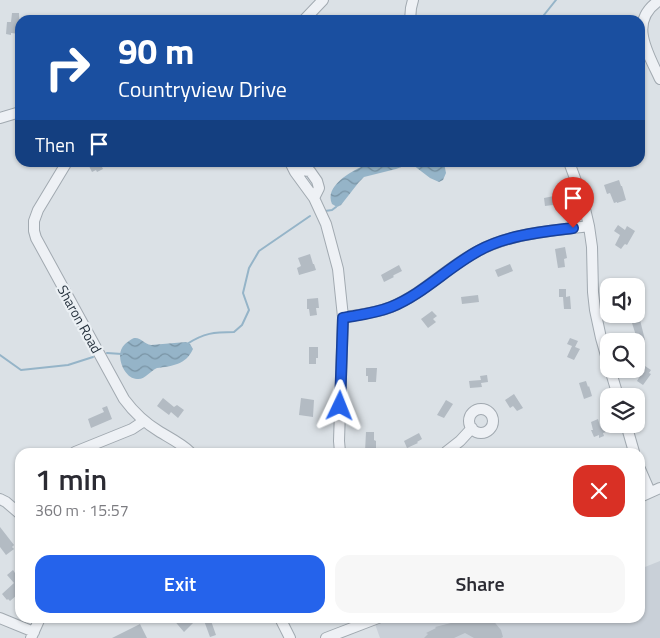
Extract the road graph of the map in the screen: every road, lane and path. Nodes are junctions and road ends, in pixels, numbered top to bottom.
1 (323, 0) edge
2 (414, 0) edge
3 (660, 0) edge
4 (309, 15) edge
5 (410, 15) edge
6 (645, 16) edge
7 (645, 44) edge
8 (660, 79) edge
9 (15, 114) edge
10 (0, 118) edge
11 (64, 167) edge
12 (292, 167) edge
13 (572, 167) edge
14 (589, 226) junction
15 (343, 318) junction
16 (600, 333) edge
17 (144, 421) junction
18 (472, 428) dead end
19 (629, 433) edge
20 (85, 448) edge
21 (185, 448) edge
22 (340, 448) edge
23 (451, 448) edge
24 (633, 448) edge
25 (645, 476) edge
26 (655, 490) edge
27 (0, 499) edge
28 (15, 510) edge
29 (0, 618) edge
30 (38, 623) edge
31 (282, 623) edge
32 (366, 623) edge
33 (33, 635) edge
34 (290, 638) edge
35 (328, 638) edge

1 - 4 street
2 - 5 street
3 - 6 street
7 - 8 street
9 - 10 street
11 - 17 street, Sharon Road
12 - 15 street
13 - 14 street
14 - 15 street
14 - 16 street
15 - 22 street
17 - 20 street
17 - 21 street, Sharon Road
18 - 23 street
19 - 24 street
25 - 26 street
27 - 28 street
29 - 33 street
30 - 33 street
31 - 34 street
32 - 35 street

